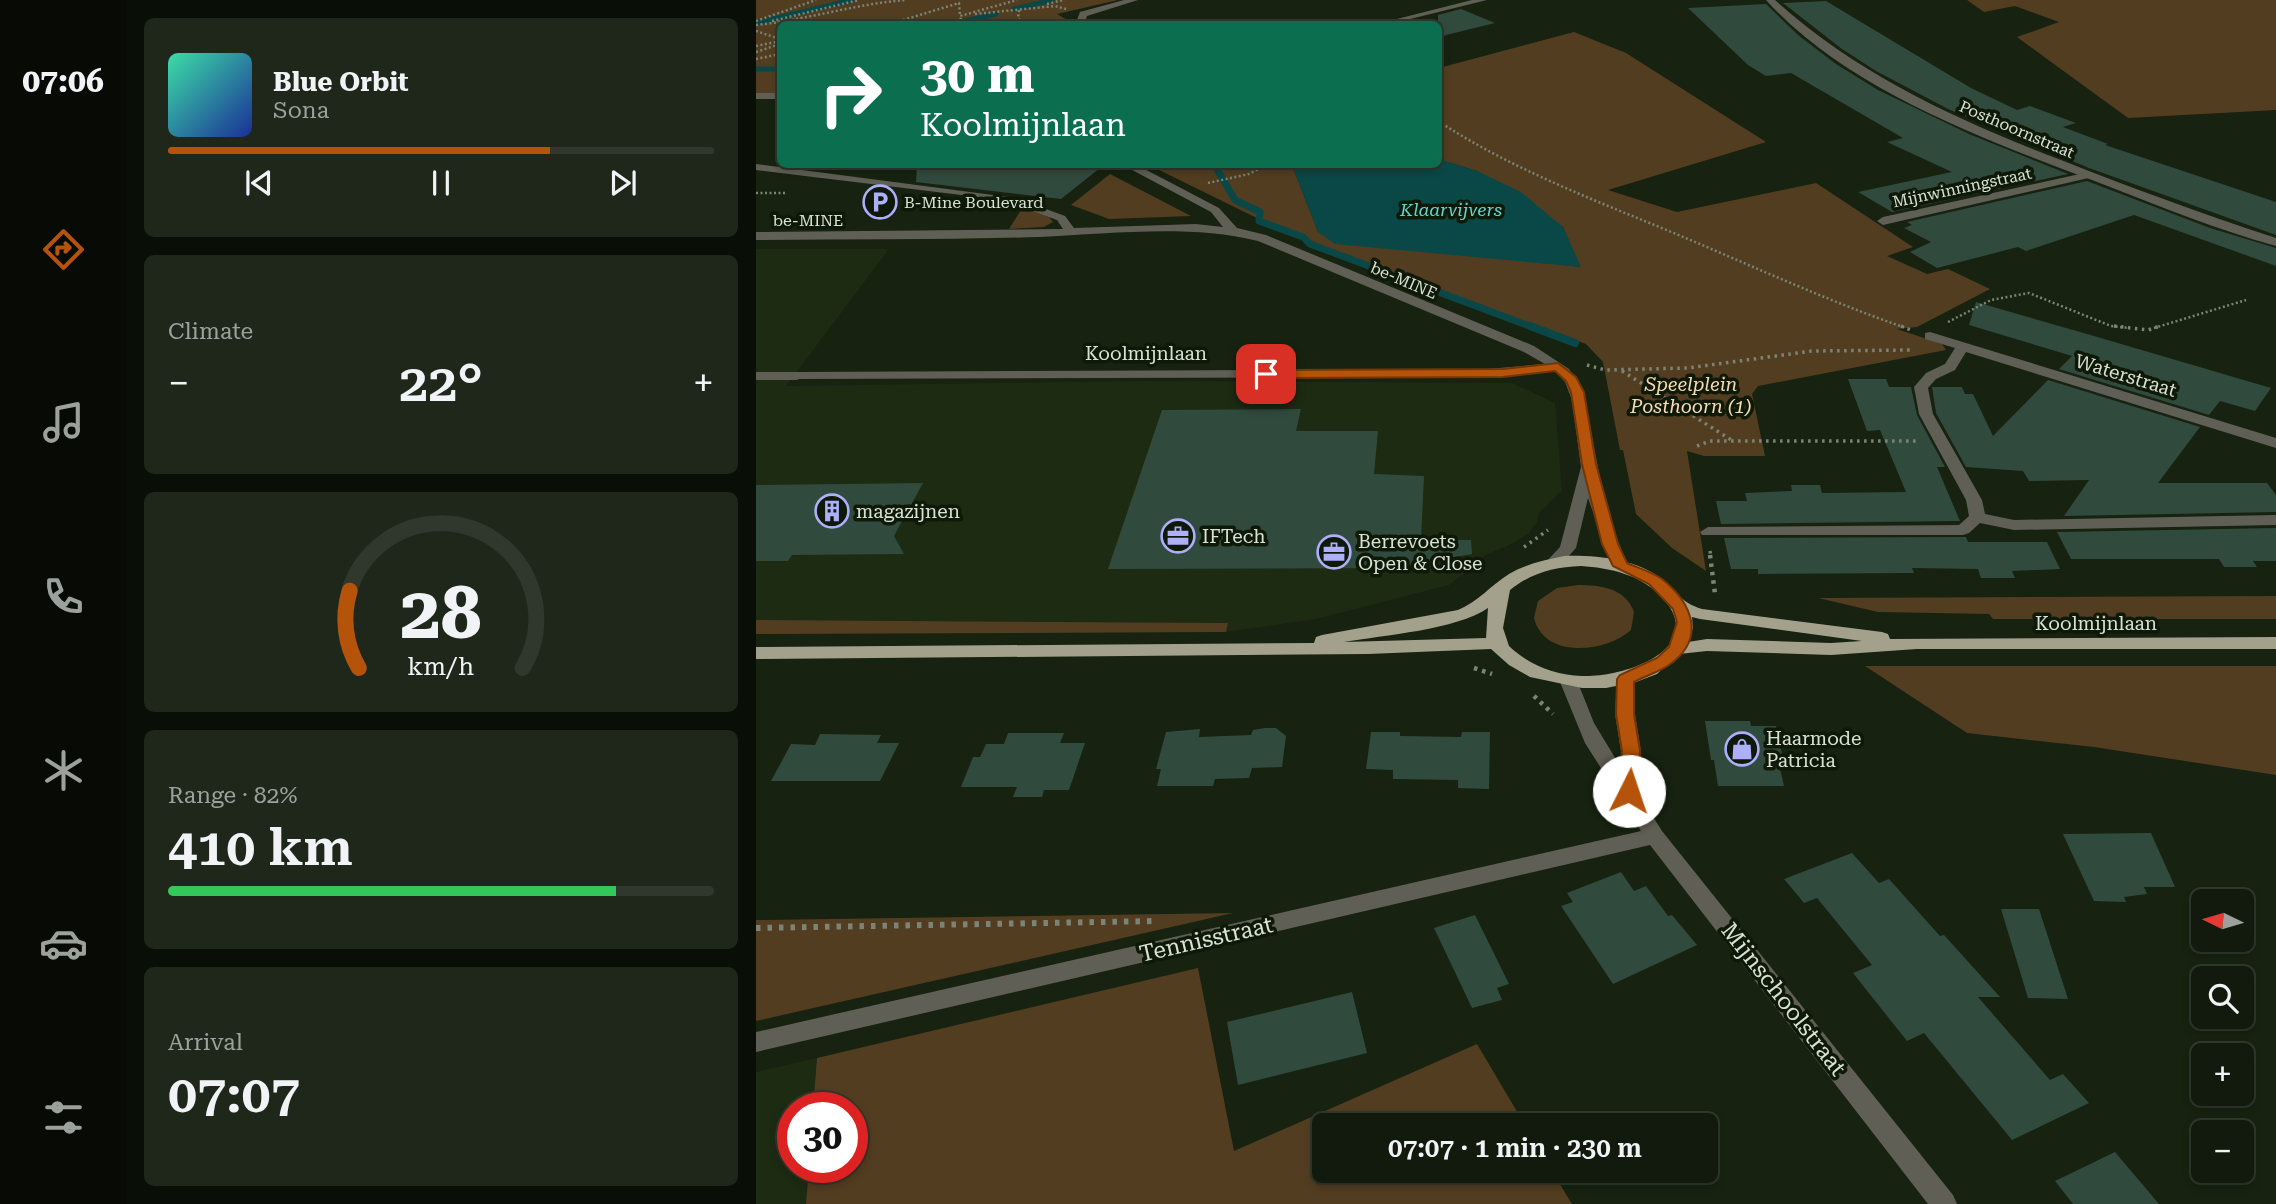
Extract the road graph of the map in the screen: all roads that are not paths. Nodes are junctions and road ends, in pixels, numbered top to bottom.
1 (1134, 0) edge
2 (1483, 0) edge
3 (1770, 0) edge
4 (1082, 21) edge
5 (1394, 21) edge
6 (756, 96) edge
7 (777, 96) edge
8 (756, 167) edge
9 (1134, 168) edge
10 (2089, 175) junction
11 (1883, 220) dead end
12 (1233, 231) junction
13 (1071, 232) junction
14 (756, 236) edge
15 (2276, 242) edge
16 (1930, 336) road end
17 (1962, 348) junction
18 (1558, 367) junction
19 (756, 376) edge
20 (2276, 443) edge
21 (1589, 464) junction
22 (1977, 517) junction
23 (2276, 520) edge
24 (1708, 532) road end
25 (1552, 564) junction
26 (1620, 566) junction
27 (1502, 589) junction
28 (1681, 608) junction
29 (1496, 643) junction
30 (1917, 643) junction
31 (2276, 643) edge
32 (1288, 648) junction
33 (1676, 649) junction
34 (756, 653) edge
35 (1626, 679) junction
36 (1569, 682) junction
37 (1629, 791) junction
38 (1655, 836) junction
39 (756, 1042) edge
40 (1944, 1204) edge

1 - 4 street
2 - 5 street
3 - 10 street, Posthoornstraat
6 - 7 street
8 - 13 street
9 - 12 street, be-MINE
10 - 11 street, Mijnwinningstraat
10 - 15 street, Posthoornstraat
12 - 13 street, be-MINE
12 - 18 street, be-MINE
13 - 14 street, be-MINE
16 - 17 street, Waterstraat
17 - 20 street, Waterstraat
17 - 22 street
18 - 19 street, Koolmijnlaan
18 - 21 street
21 - 25 street
21 - 26 street
22 - 23 street
22 - 24 street
25 - 26 main road
25 - 27 main road
26 - 28 main road
27 - 29 main road
27 - 32 main road
28 - 30 main road, Koolmijnlaan
28 - 33 main road
29 - 32 main road
29 - 36 main road
30 - 31 main road, Koolmijnlaan
30 - 33 main road, Koolmijnlaan
32 - 34 main road
33 - 35 main road
35 - 36 main road
35 - 37 street
36 - 37 street, Mijnschoolstraat
37 - 38 street, Mijnschoolstraat
38 - 39 street, Tennisstraat
38 - 40 street, Mijnschoolstraat

